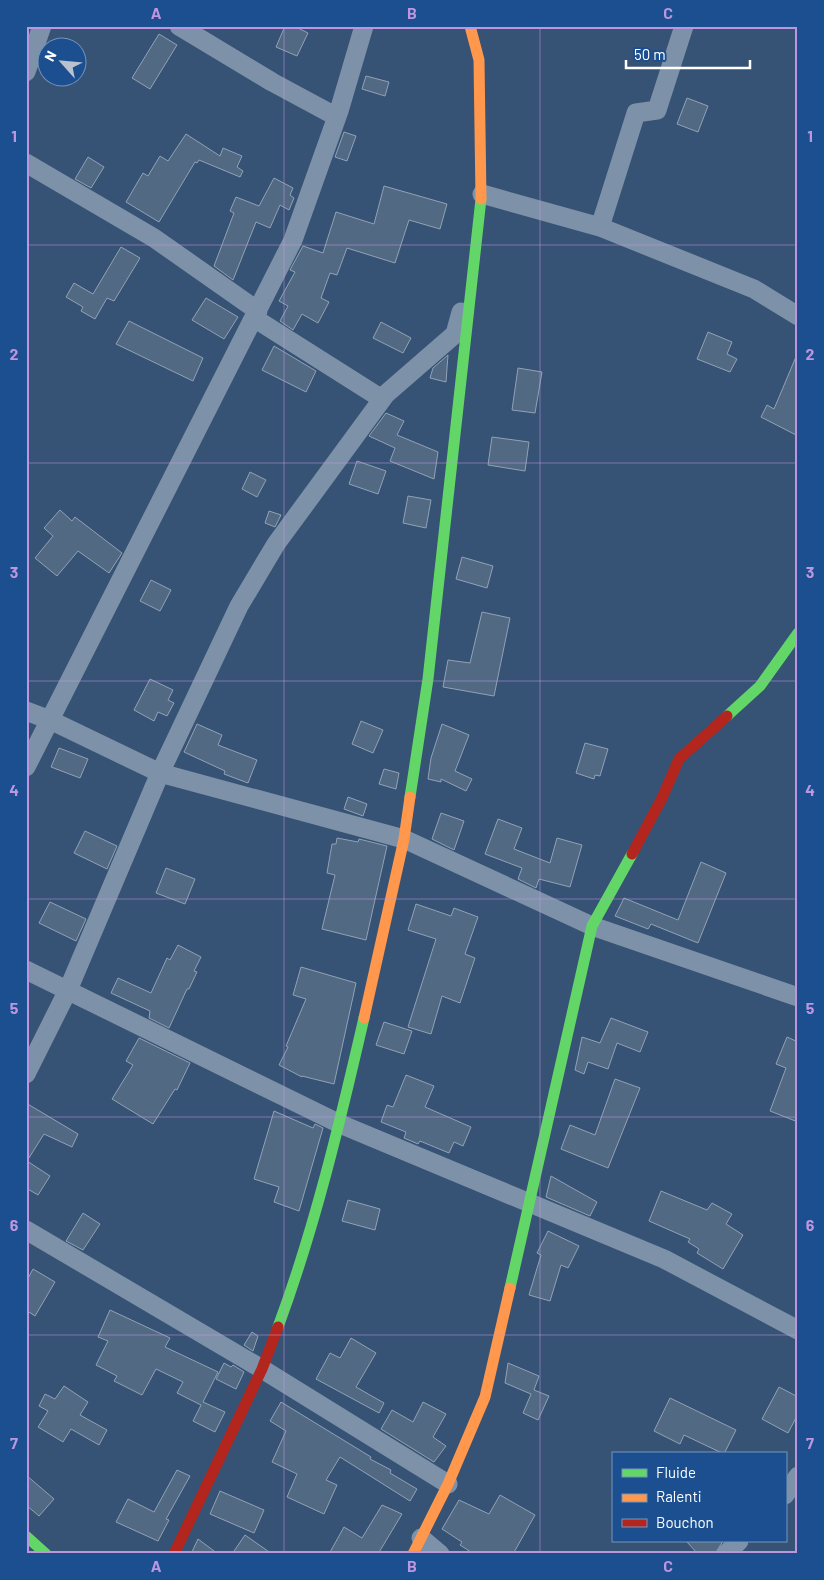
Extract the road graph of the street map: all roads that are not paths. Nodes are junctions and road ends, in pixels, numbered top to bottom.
1 (42, 26) edge
2 (179, 26) edge
3 (364, 26) edge
4 (470, 26) edge
5 (684, 26) edge
6 (26, 72) edge
7 (337, 117) junction
8 (26, 162) edge
9 (482, 194) junction
10 (600, 227) junction
11 (475, 258) junction
12 (256, 314) junction
13 (798, 316) edge
14 (382, 399) junction
15 (798, 633) edge
16 (26, 711) edge
17 (50, 720) junction
18 (26, 767) edge
19 (160, 773) junction
20 (404, 839) junction
21 (592, 926) junction
22 (26, 970) edge
23 (68, 990) junction
24 (798, 996) edge
25 (26, 1074) edge
26 (340, 1124) junction
27 (530, 1202) junction
28 (26, 1230) edge
29 (798, 1330) edge
30 (262, 1369) junction
31 (798, 1476) edge
32 (448, 1484) junction
33 (786, 1494) edge
34 (26, 1536) edge
35 (738, 1542) edge
36 (417, 1546) edge
37 (46, 1554) edge
38 (174, 1554) edge
39 (440, 1554) edge
40 (726, 1554) edge

1 - 6 street
2 - 7 street
3 - 7 street
4 - 9 street
5 - 10 street
7 - 12 street
8 - 12 street
9 - 10 street
9 - 11 street
10 - 13 street
11 - 14 street
11 - 20 street
12 - 14 street
12 - 17 street
14 - 19 street
15 - 21 street
16 - 17 street
17 - 18 street
17 - 19 street
19 - 20 street
19 - 23 street
20 - 21 street
20 - 26 street
21 - 24 street
21 - 27 street
22 - 23 street
23 - 25 street
23 - 26 street
26 - 27 street
26 - 30 street
27 - 29 street
27 - 32 street
28 - 30 street
30 - 32 street
30 - 38 street
31 - 33 street
32 - 36 street
34 - 37 street
35 - 40 street
36 - 39 street

